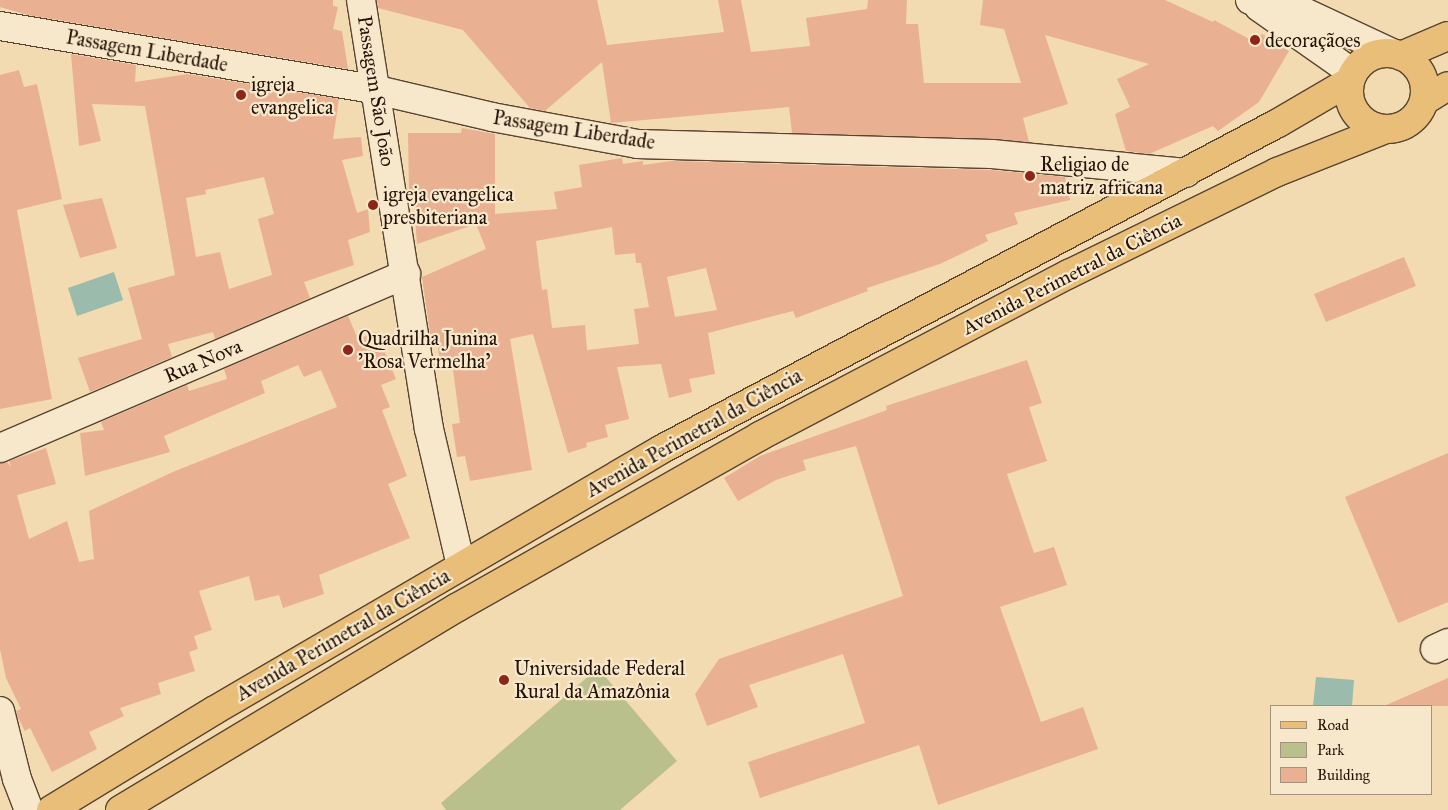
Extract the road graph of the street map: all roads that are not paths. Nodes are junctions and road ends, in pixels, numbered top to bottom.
1 (361, 0) edge
2 (1250, 0) edge
3 (0, 26) edge
4 (1448, 36) edge
5 (1397, 54) junction
6 (1352, 77) junction
7 (1448, 86) edge
8 (377, 90) junction
9 (1424, 101) junction
10 (1383, 130) junction
11 (1186, 173) junction
12 (406, 274) junction
13 (0, 448) edge
14 (461, 565) junction
15 (0, 711) edge
16 (133, 806) edge
17 (29, 810) edge
18 (51, 810) edge

1 - 8 street, Passagem São João
2 - 5 street
2 - 6 street
3 - 8 street, Passagem Liberdade
4 - 5 main road
5 - 6 main road
5 - 9 main road
6 - 10 main road
6 - 11 main road, Avenida Perimetral da Ciência
7 - 9 main road
8 - 11 street, Passagem Liberdade
8 - 12 street, Passagem São João
9 - 10 main road
10 - 16 main road, Avenida Perimetral da Ciência
11 - 14 main road, Avenida Perimetral da Ciência
12 - 13 street, Rua Nova
12 - 14 street, Passagem São João
14 - 18 main road, Avenida Perimetral da Ciência
15 - 17 street

